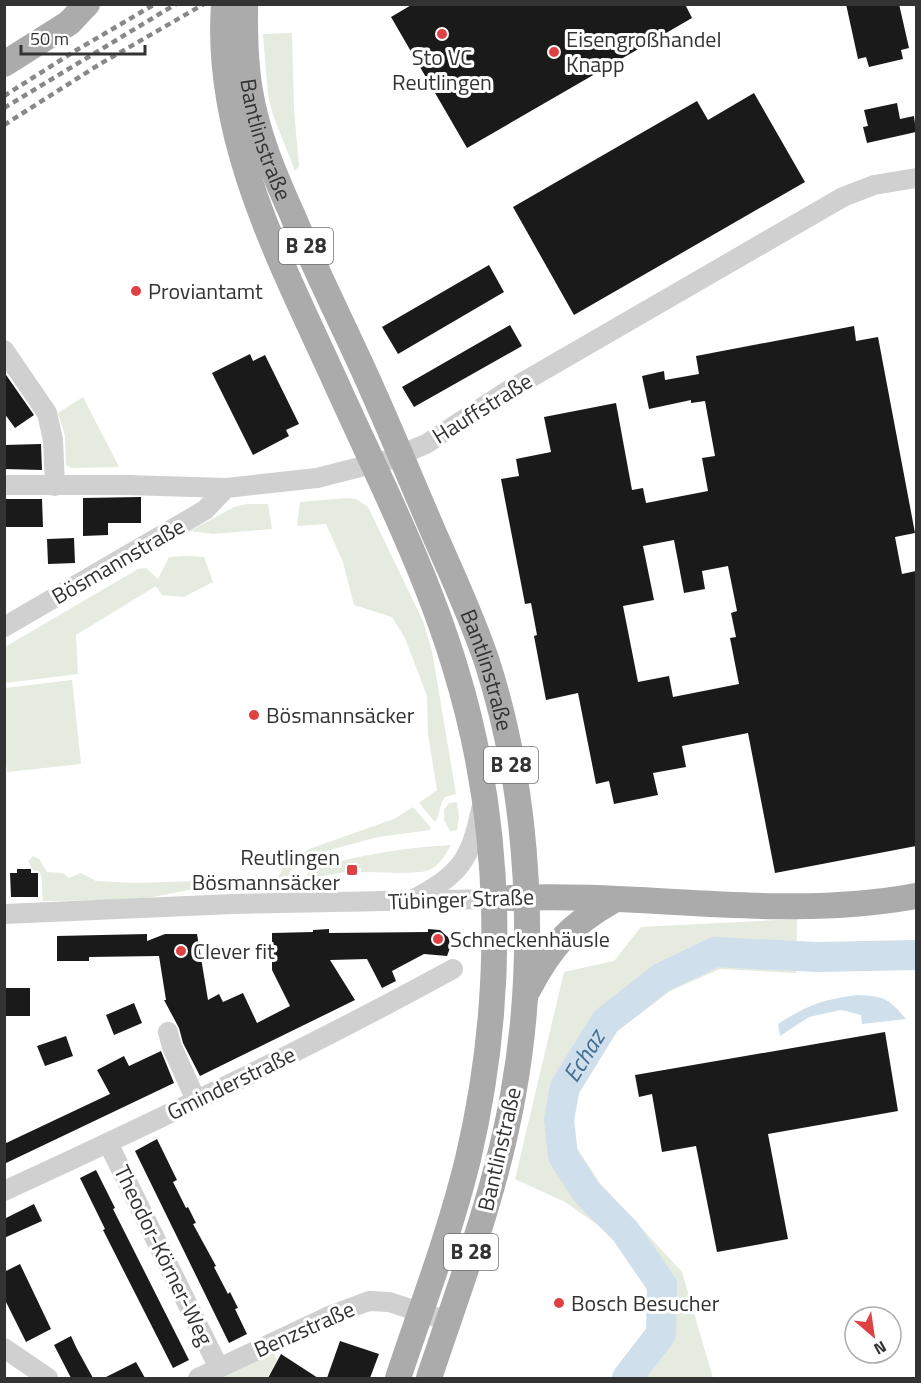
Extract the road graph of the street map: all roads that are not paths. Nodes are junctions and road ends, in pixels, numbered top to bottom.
1 (87, 4) edge
2 (101, 4) edge
3 (224, 4) edge
4 (245, 16) edge
5 (69, 23) junction
6 (4, 64) edge
7 (916, 178) edge
8 (4, 350) edge
9 (401, 455) junction
10 (373, 465) junction
11 (4, 485) edge
12 (55, 486) junction
13 (226, 488) junction
14 (4, 627) edge
15 (484, 794) junction
16 (916, 896) edge
17 (526, 898) junction
18 (494, 899) junction
19 (614, 900) junction
20 (410, 901) junction
21 (4, 914) edge
22 (453, 969) dead end
23 (525, 996) junction
24 (168, 1032) dead end
25 (196, 1100) junction
26 (108, 1143) junction
27 (4, 1191) edge
28 (420, 1312) junction
29 (448, 1321) junction
30 (4, 1348) edge
31 (219, 1368) junction
32 (48, 1378) edge
33 (198, 1378) edge
34 (398, 1378) edge
35 (429, 1378) edge

1 - 5 main road
2 - 5 main road
3 - 10 main road, Bantlinstraße / B 28
4 - 9 main road, Bantlinstraße / B 28
5 - 6 main road
7 - 9 street, Hauffstraße
8 - 12 street
9 - 10 street, Hauffstraße
9 - 17 main road, Bantlinstraße / B 28
10 - 13 street, Hauffstraße
10 - 15 main road, Bantlinstraße / B 28
11 - 12 street, Hauffstraße
12 - 13 street, Hauffstraße
13 - 14 street, Bösmannstraße
15 - 18 main road, Bantlinstraße / B 28
15 - 20 street
16 - 19 main road, Tübinger Straße
17 - 18 main road, Tübinger Straße
17 - 19 main road, Tübinger Straße
17 - 23 main road, Bantlinstraße / B 28
18 - 20 street, Tübinger Straße
18 - 28 main road, Bantlinstraße / B 28
19 - 23 main road
20 - 21 street, Tübinger Straße
22 - 25 street, Gminderstraße
23 - 29 main road, Bantlinstraße / B 28
24 - 25 street
25 - 26 street, Gminderstraße
26 - 27 street, Gminderstraße
26 - 31 street, Theodor-Körner-Weg
28 - 29 street, Benzstraße
28 - 31 street, Benzstraße
28 - 34 main road, Bantlinstraße / B 28
29 - 35 main road, Bantlinstraße / B 28
30 - 32 street
31 - 33 street, Benzstraße

